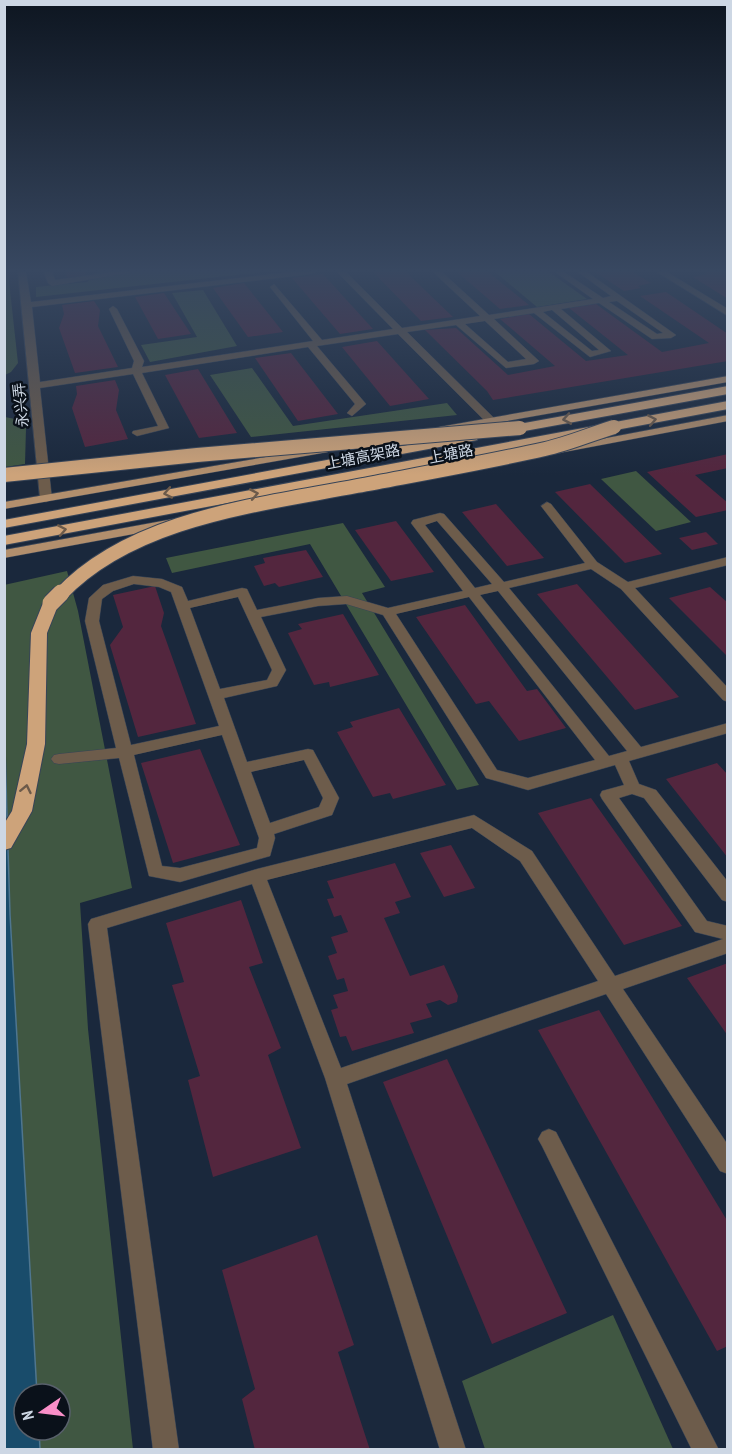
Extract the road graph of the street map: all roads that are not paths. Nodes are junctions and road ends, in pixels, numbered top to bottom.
1 (30, 340) edge
2 (128, 340) edge
3 (290, 340) edge
4 (310, 340) edge
5 (342, 340) edge
6 (409, 340) edge
7 (478, 340) edge
8 (512, 340) edge
9 (573, 340) edge
10 (593, 340) edge
11 (315, 344) junction
12 (271, 350) junction
13 (136, 370) junction
14 (728, 379) edge
15 (34, 386) junction
16 (728, 390) edge
17 (728, 405) edge
18 (352, 413) dead end
19 (728, 418) edge
20 (490, 420) junction
21 (614, 427) junction
22 (520, 428) junction
23 (137, 433) dead end
24 (212, 455) junction
25 (4, 475) edge
26 (4, 487) edge
27 (46, 499) junction
28 (4, 506) edge
29 (547, 506) dead end
30 (4, 524) edge
31 (4, 541) edge
32 (4, 554) edge
33 (728, 561) edge
34 (593, 565) junction
35 (501, 586) junction
36 (626, 586) junction
37 (472, 593) junction
38 (183, 606) junction
39 (388, 612) junction
40 (252, 615) junction
41 (216, 695) junction
42 (728, 698) edge
43 (728, 728) edge
44 (228, 729) junction
45 (125, 752) junction
46 (638, 753) junction
47 (620, 758) junction
48 (59, 759) dead end
49 (604, 761) junction
50 (242, 769) junction
51 (633, 788) junction
52 (265, 831) junction
53 (4, 843) edge
54 (257, 876) junction
55 (728, 895) edge
56 (728, 933) edge
57 (728, 945) edge
58 (610, 984) junction
59 (335, 1079) junction
60 (549, 1139) dead end
61 (728, 1164) edge
62 (166, 1449) edge
63 (453, 1449) edge
64 (706, 1449) edge

1 - 15 street, 永兴弄
2 - 13 street
3 - 12 street
4 - 11 street
5 - 11 street
6 - 20 street
7 - 8 street
9 - 10 street
11 - 12 street
11 - 18 street
12 - 13 street
13 - 15 street
13 - 23 street
14 - 20 main road, 上塘路
15 - 27 street, 永兴弄
16 -> 22 highway, 上塘高架路
21 -> 17 highway, 上塘高架路
19 - 32 main road, 上塘路
20 - 27 main road, 上塘路
31 -> 21 highway, 上塘高架路, bridge
53 -> 21 highway, bridge
22 - 24 highway, bridge
22 -> 30 highway, 上塘高架路, bridge
24 - 25 highway, bridge
24 - 26 highway, bridge
27 - 28 main road, 上塘路
29 - 34 street
33 - 36 street
34 - 35 street
34 - 36 street
35 - 37 street
35 - 37 street
35 - 46 street
36 - 42 street
37 - 39 street
37 - 49 street
38 - 40 street
38 - 41 street
38 - 45 street
39 - 40 street
39 - 49 street
40 - 41 street
41 - 44 street
43 - 46 street
44 - 45 street
44 - 50 street
45 - 48 street
45 - 52 street
46 - 47 street
47 - 49 street
47 - 51 street
50 - 52 street
50 - 52 street
51 - 55 street
51 - 56 street
54 - 58 street
54 - 59 street
54 - 62 street
57 - 58 street
58 - 59 street
58 - 61 street
59 - 63 street
60 - 64 street

